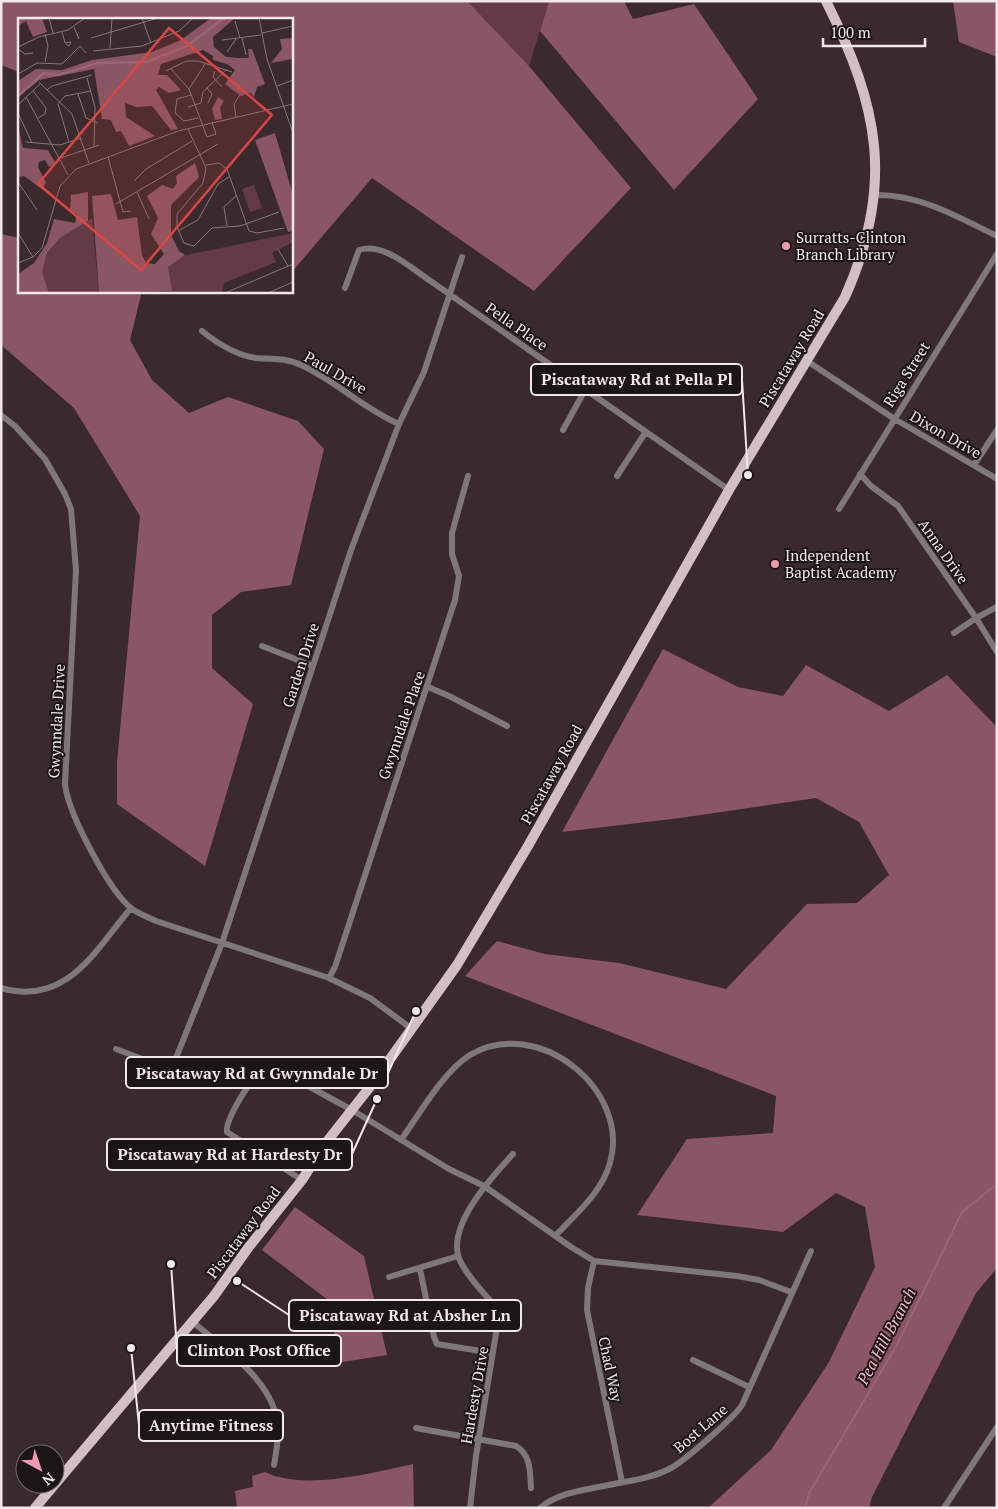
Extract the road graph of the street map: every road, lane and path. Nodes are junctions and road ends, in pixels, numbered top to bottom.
1 (826, 1) edge
2 (875, 195) junction
3 (997, 236) edge
4 (997, 254) edge
5 (462, 257) dead end
6 (345, 288) dead end
7 (450, 294) junction
8 (202, 331) dead end
9 (807, 361) junction
10 (586, 390) junction
11 (1, 415) edge
12 (893, 418) junction
13 (399, 424) junction
14 (563, 430) dead end
15 (997, 430) edge
16 (646, 433) junction
17 (974, 465) junction
18 (860, 474) junction
19 (468, 476) dead end
20 (617, 476) dead end
21 (997, 479) edge
22 (729, 490) junction
23 (839, 510) dead end
24 (997, 607) edge
25 (976, 618) junction
26 (954, 633) dead end
27 (262, 646) dead end
28 (997, 652) edge
29 (313, 666) junction
30 (428, 687) junction
31 (507, 726) dead end
32 (131, 908) junction
33 (222, 943) junction
34 (329, 978) junction
35 (1, 988) edge
36 (412, 1029) junction
37 (116, 1049) dead end
38 (171, 1070) junction
39 (166, 1083) dead end
40 (352, 1110) junction
41 (401, 1140) junction
42 (513, 1154) dead end
43 (302, 1180) junction
44 (484, 1186) junction
45 (556, 1235) junction
46 (811, 1251) dead end
47 (458, 1256) junction
48 (594, 1260) junction
49 (420, 1269) junction
50 (389, 1277) dead end
51 (792, 1292) junction
52 (193, 1322) junction
53 (494, 1353) junction
54 (693, 1360) dead end
55 (749, 1387) junction
56 (997, 1427) edge
57 (416, 1428) dead end
58 (480, 1438) junction
59 (274, 1465) dead end
60 (65, 1472) edge
61 (622, 1482) junction
62 (531, 1488) dead end
63 (47, 1494) edge
64 (35, 1508) edge
65 (470, 1508) edge
66 (540, 1508) edge
67 (944, 1508) edge

1 - 2 main road, Piscataway Road
2 - 3 street
2 - 9 main road, Piscataway Road
4 - 12 street, Riga Street
5 - 7 street, Garden Drive
6 - 7 street, Pella Place
7 - 10 street, Pella Place
7 - 13 street, Garden Drive
8 - 13 street, Paul Drive
9 - 12 street, Dixon Drive
9 - 22 main road, Piscataway Road
10 - 14 street
10 - 16 street, Pella Place
11 - 32 street, Gwynndale Drive
12 - 17 street, Dixon Drive
12 - 18 street, Riga Street
13 - 29 street, Garden Drive
15 - 17 street
16 - 20 street
16 - 22 street, Pella Place
17 - 21 street, Dixon Drive
18 - 23 street, Riga Street
18 - 25 street, Anna Drive
19 - 30 street, Gwynndale Place
22 - 36 main road, Piscataway Road
24 - 25 street
25 - 26 street
25 - 28 street, Anna Drive
27 - 29 street
29 - 33 street, Garden Drive
30 - 31 street
30 - 34 street, Gwynndale Place
32 - 33 street, Gwynndale Drive
32 - 35 street
33 - 34 street, Gwynndale Drive
33 - 38 street, Garden Drive
34 - 36 street, Gwynndale Drive
36 - 40 main road, Piscataway Road
37 - 38 street
38 - 39 street, Garden Drive
40 - 41 street
40 - 43 main road, Piscataway Road
40 - 43 street
41 - 44 street
41 - 45 street
42 - 44 street
43 - 52 main road, Piscataway Road
44 - 45 street
44 - 47 street
45 - 48 street
46 - 51 street, Bost Lane
47 - 49 street
47 - 53 street, Hardesty Drive
48 - 51 street
48 - 61 street, Chad Way
49 - 50 street
49 - 53 street
51 - 55 street, Bost Lane
52 - 59 street
52 - 60 main road, Piscataway Road
53 - 58 street, Hardesty Drive
54 - 55 street
55 - 61 street, Bost Lane
56 - 67 street
57 - 58 street
58 - 62 street
58 - 65 street, Hardesty Drive
61 - 66 street, Bost Lane
63 - 64 main road, Piscataway Road

